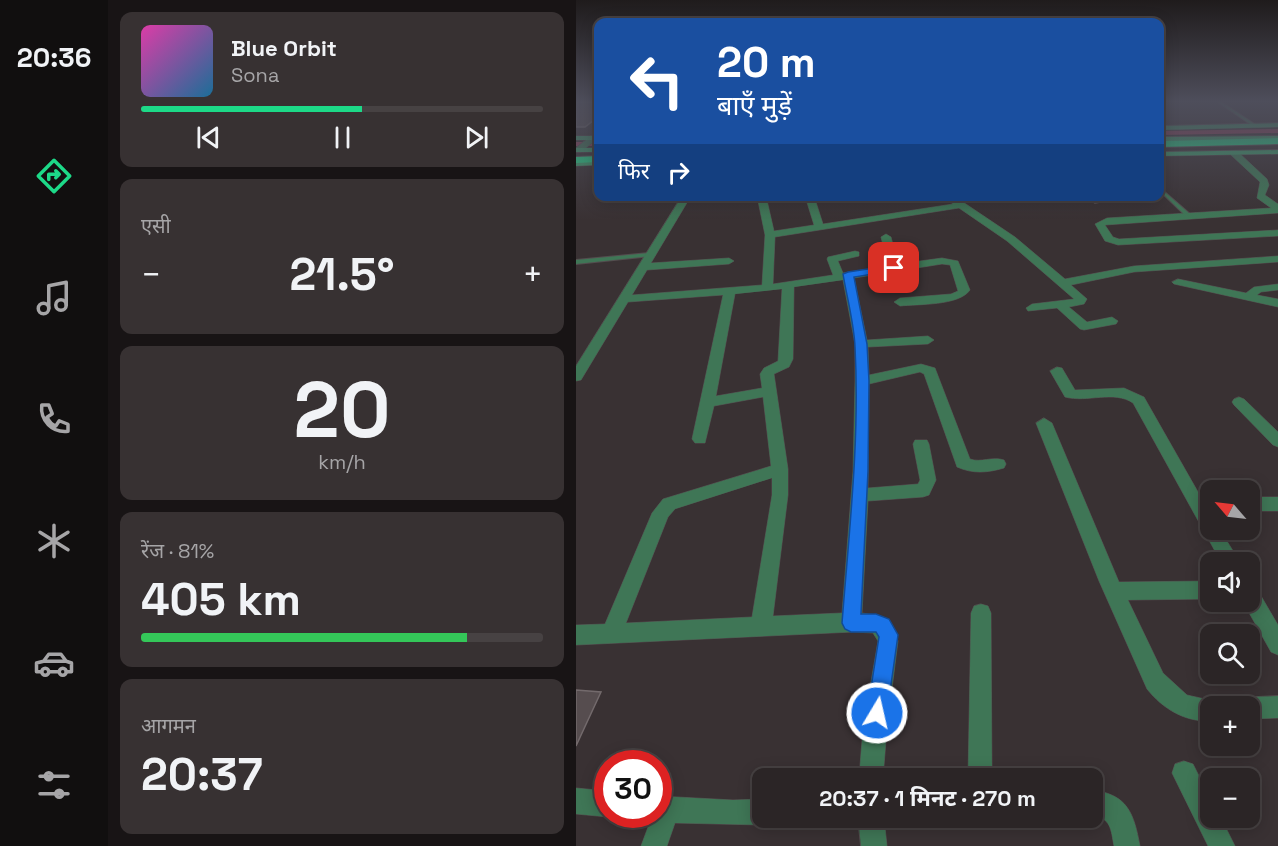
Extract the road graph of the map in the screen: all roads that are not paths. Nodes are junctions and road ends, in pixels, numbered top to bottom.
1 (591, 141) edge
2 (1219, 141) edge
3 (1164, 144) edge
4 (1278, 150) edge
5 (594, 152) edge
6 (1164, 152) edge
7 (1164, 152) edge
8 (1234, 153) junction
9 (577, 154) edge
10 (594, 160) edge
11 (1164, 193) edge
12 (684, 201) edge
13 (761, 201) edge
14 (811, 201) edge
15 (955, 201) edge
16 (962, 205) junction
17 (1278, 209) edge
18 (1190, 216) junction
19 (820, 228) junction
20 (1278, 233) edge
21 (770, 235) junction
22 (886, 237) dead end
23 (855, 254) dead end
24 (649, 255) junction
25 (1278, 259) edge
26 (729, 261) dead end
27 (576, 262) edge
28 (1199, 264) junction
29 (642, 267) junction
30 (894, 268) junction
31 (843, 275) junction
32 (1178, 282) dead end
33 (1062, 283) junction
34 (788, 285) junction
35 (1278, 287) edge
36 (767, 288) junction
37 (1221, 290) junction
38 (730, 291) junction
39 (1248, 297) junction
40 (623, 299) junction
41 (900, 302) dead end
42 (1278, 303) edge
43 (1059, 304) junction
44 (1032, 308) dead end
45 (1112, 321) dead end
46 (928, 340) dead end
47 (861, 344) junction
48 (1057, 371) dead end
49 (576, 377) edge
50 (862, 381) junction
51 (770, 391) junction
52 (708, 402) junction
53 (1239, 402) dead end
54 (1044, 423) dead end
55 (700, 439) dead end
56 (1278, 441) edge
57 (921, 444) dead end
58 (998, 464) dead end
59 (780, 469) junction
60 (859, 495) junction
61 (1200, 499) edge
62 (1260, 504) edge
63 (1278, 504) edge
64 (1200, 590) edge
65 (1113, 591) junction
66 (1260, 612) edge
67 (981, 613) dead end
68 (851, 623) junction
69 (761, 627) junction
70 (611, 634) junction
71 (576, 635) edge
72 (1278, 645) edge
73 (1278, 707) edge
74 (1260, 708) edge
75 (1200, 711) edge
76 (872, 768) edge
77 (980, 768) edge
78 (1184, 773) dead end
79 (576, 801) edge
80 (594, 803) edge
81 (1103, 804) edge
82 (672, 809) edge
83 (752, 812) edge
84 (658, 828) edge
85 (872, 828) edge
86 (654, 846) edge
87 (874, 846) edge
88 (1127, 846) edge
89 (1222, 846) edge

1 - 9 street
2 - 3 highway
4 - 6 highway
4 - 8 street
5 - 9 highway
7 - 8 street
8 - 17 street
9 - 10 highway
11 - 18 lane
12 - 24 street
13 - 21 street
14 - 19 street
15 - 16 street
16 - 19 street
16 - 33 street
17 - 18 street
18 - 20 street
19 - 21 street
21 - 36 street
22 - 30 street
23 - 31 street
24 - 27 lane
24 - 29 street
25 - 28 street
26 - 29 street
28 - 33 street
28 - 37 street
29 - 40 street
30 - 31 street
30 - 41 street
31 - 34 street
31 - 47 street
32 - 37 street
33 - 43 street
34 - 36 street
34 - 51 street
35 - 39 street
36 - 38 street
37 - 39 street
38 - 40 street
38 - 52 street
39 - 42 street
40 - 49 street
43 - 44 street
43 - 45 street
46 - 47 street
47 - 50 street
48 - 61 street
50 - 58 street
50 - 60 street
51 - 52 street
51 - 59 street
52 - 55 street
53 - 56 street
54 - 65 street
57 - 60 street
59 - 69 street
59 - 70 street
60 - 68 street
62 - 63 street
64 - 65 street
65 - 75 street
66 - 72 street
67 - 77 street
68 - 69 street
68 - 76 street
69 - 70 street
70 - 71 street
73 - 74 street
78 - 89 street
79 - 80 street
81 - 88 street
82 - 83 street
84 - 86 street
85 - 87 street

